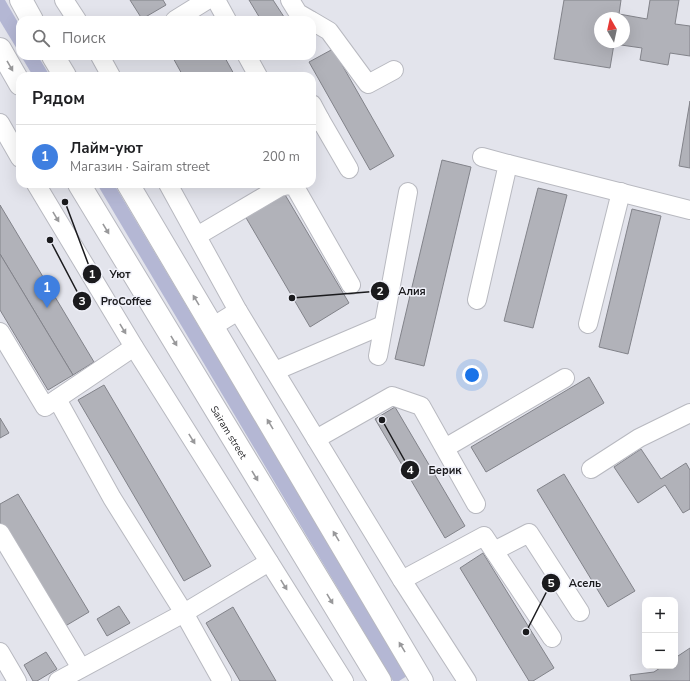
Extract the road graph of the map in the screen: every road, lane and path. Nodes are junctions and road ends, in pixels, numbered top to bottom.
1 (21, 0) edge
2 (64, 0) edge
3 (207, 0) edge
4 (216, 0) edge
5 (290, 0) edge
6 (30, 16) edge
7 (74, 16) edge
8 (181, 16) edge
9 (225, 16) edge
10 (304, 16) edge
11 (316, 23) edge
12 (0, 49) edge
13 (55, 60) edge
14 (249, 60) edge
15 (394, 70) dead end
16 (62, 72) edge
17 (256, 72) edge
18 (16, 77) edge
19 (316, 117) edge
20 (2, 132) edge
21 (16, 152) edge
22 (482, 157) dead end
23 (508, 164) junction
24 (349, 169) dead end
25 (38, 188) edge
26 (81, 188) edge
27 (130, 188) edge
28 (170, 188) edge
29 (277, 188) edge
30 (296, 188) edge
31 (408, 192) dead end
32 (621, 192) junction
33 (690, 210) edge
34 (196, 236) junction
35 (351, 285) dead end
36 (477, 300) dead end
37 (238, 311) junction
38 (588, 324) dead end
39 (383, 325) junction
40 (212, 327) junction
41 (0, 332) edge
42 (134, 347) junction
43 (378, 356) dead end
44 (274, 371) junction
45 (565, 378) dead end
46 (57, 399) junction
47 (690, 413) edge
48 (316, 439) junction
49 (445, 448) junction
50 (591, 469) dead end
51 (476, 504) dead end
52 (0, 533) edge
53 (494, 551) junction
54 (269, 562) junction
55 (402, 580) junction
56 (580, 612) dead end
57 (184, 613) junction
58 (552, 638) dead end
59 (0, 652) edge
60 (81, 668) junction
61 (417, 679) edge
62 (17, 681) edge
63 (58, 681) edge
64 (222, 681) edge
65 (344, 681) edge
66 (380, 681) edge
67 (467, 681) edge

1 - 6 main road
2 - 7 street
3 - 8 street
4 - 9 street
5 - 10 street
11 - 15 street
12 -> 18 main road
13 - 16 main road
14 - 17 street
19 - 24 street
20 - 21 street
22 - 23 street
23 - 32 street
23 - 36 street
25 -> 42 street
26 -> 66 main road, Sairam street
40 -> 27 main road
28 - 34 street
29 - 34 street
30 - 35 street
31 - 39 street
32 - 33 street
32 - 38 street
34 - 37 street
37 - 40 street
37 - 44 street
39 - 43 street
39 - 44 street
61 -> 40 main road
41 - 46 street
42 - 46 street
42 -> 54 street
44 - 48 street
45 - 49 street
46 - 57 street
47 - 50 street
48 - 49 street
48 - 55 street
49 - 51 street
52 - 60 street
53 - 55 street
53 - 56 street
53 - 58 street
54 - 57 street
54 -> 65 street
55 - 67 street
57 - 60 street
57 - 64 street
59 - 62 street
60 - 63 street

